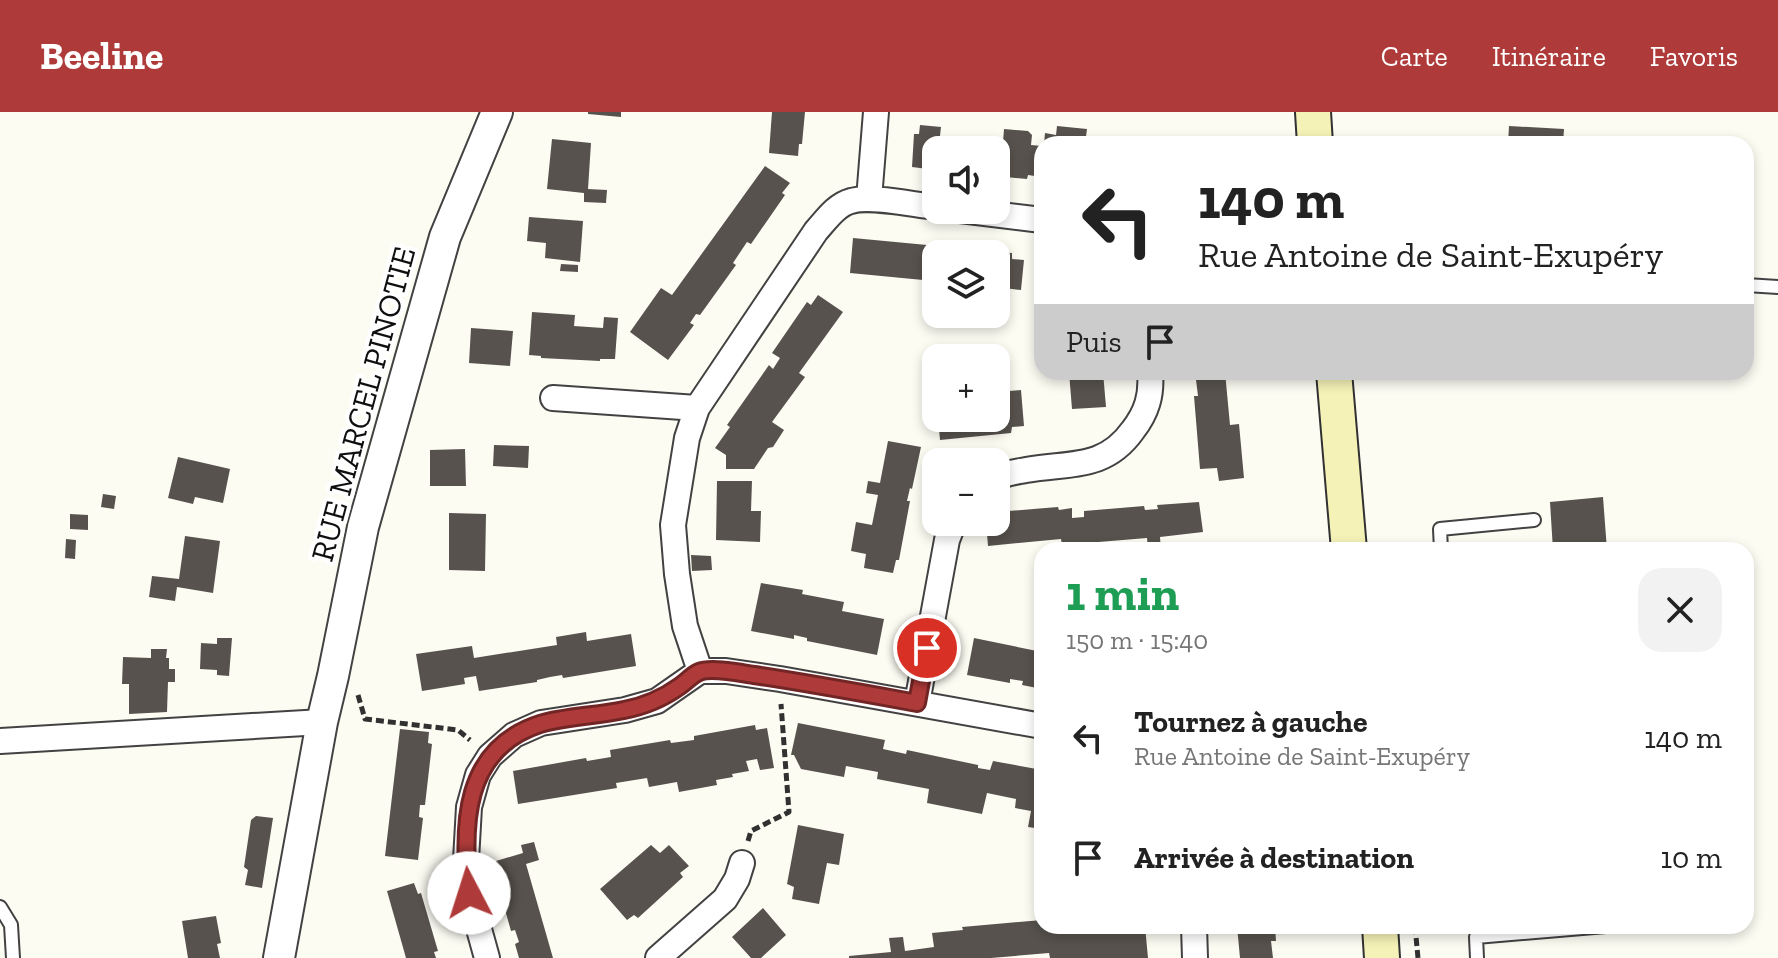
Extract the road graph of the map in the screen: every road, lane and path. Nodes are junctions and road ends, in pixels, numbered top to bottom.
1 (497, 112) edge
2 (876, 112) edge
3 (1313, 112) edge
4 (1314, 136) edge
5 (869, 199) junction
6 (922, 205) edge
7 (1010, 216) edge
8 (1034, 219) edge
9 (1754, 286) edge
10 (1778, 287) edge
11 (1150, 380) edge
12 (1335, 380) edge
13 (553, 398) dead end
14 (697, 408) junction
15 (1010, 473) edge
16 (1534, 520) dead end
17 (949, 536) edge
18 (1348, 542) edge
19 (1441, 542) edge
20 (700, 671) junction
21 (780, 679) junction
22 (917, 703) junction
23 (365, 719) dead end
24 (322, 722) junction
25 (1034, 725) edge
26 (0, 741) edge
27 (490, 756) junction
28 (742, 863) joint
29 (0, 907) edge
30 (1194, 934) edge
31 (1380, 934) edge
32 (1416, 934) edge
33 (1511, 934) edge
34 (13, 958) edge
35 (279, 958) edge
36 (487, 958) edge
37 (658, 958) edge
38 (1195, 958) edge
39 (1382, 958) edge
40 (1418, 958) edge
41 (1477, 958) edge

1 - 24 street, RUE MARCEL PINOTIE
2 - 5 street
3 - 4 main road
5 - 6 street
5 - 14 street
7 - 8 street
9 - 10 lane
11 - 15 street
12 - 18 main road
13 - 14 street
14 - 20 street
16 - 19 lane
17 - 22 street
20 - 21 street
20 - 27 street
21 - 22 street
21 - 28 path
22 - 25 street
23 - 27 path
24 - 26 street
24 - 35 street, RUE MARCEL PINOTIE
27 - 36 street
28 - 37 street
29 - 34 lane
30 - 38 street
31 - 39 main road
32 - 40 path
33 - 41 lane

